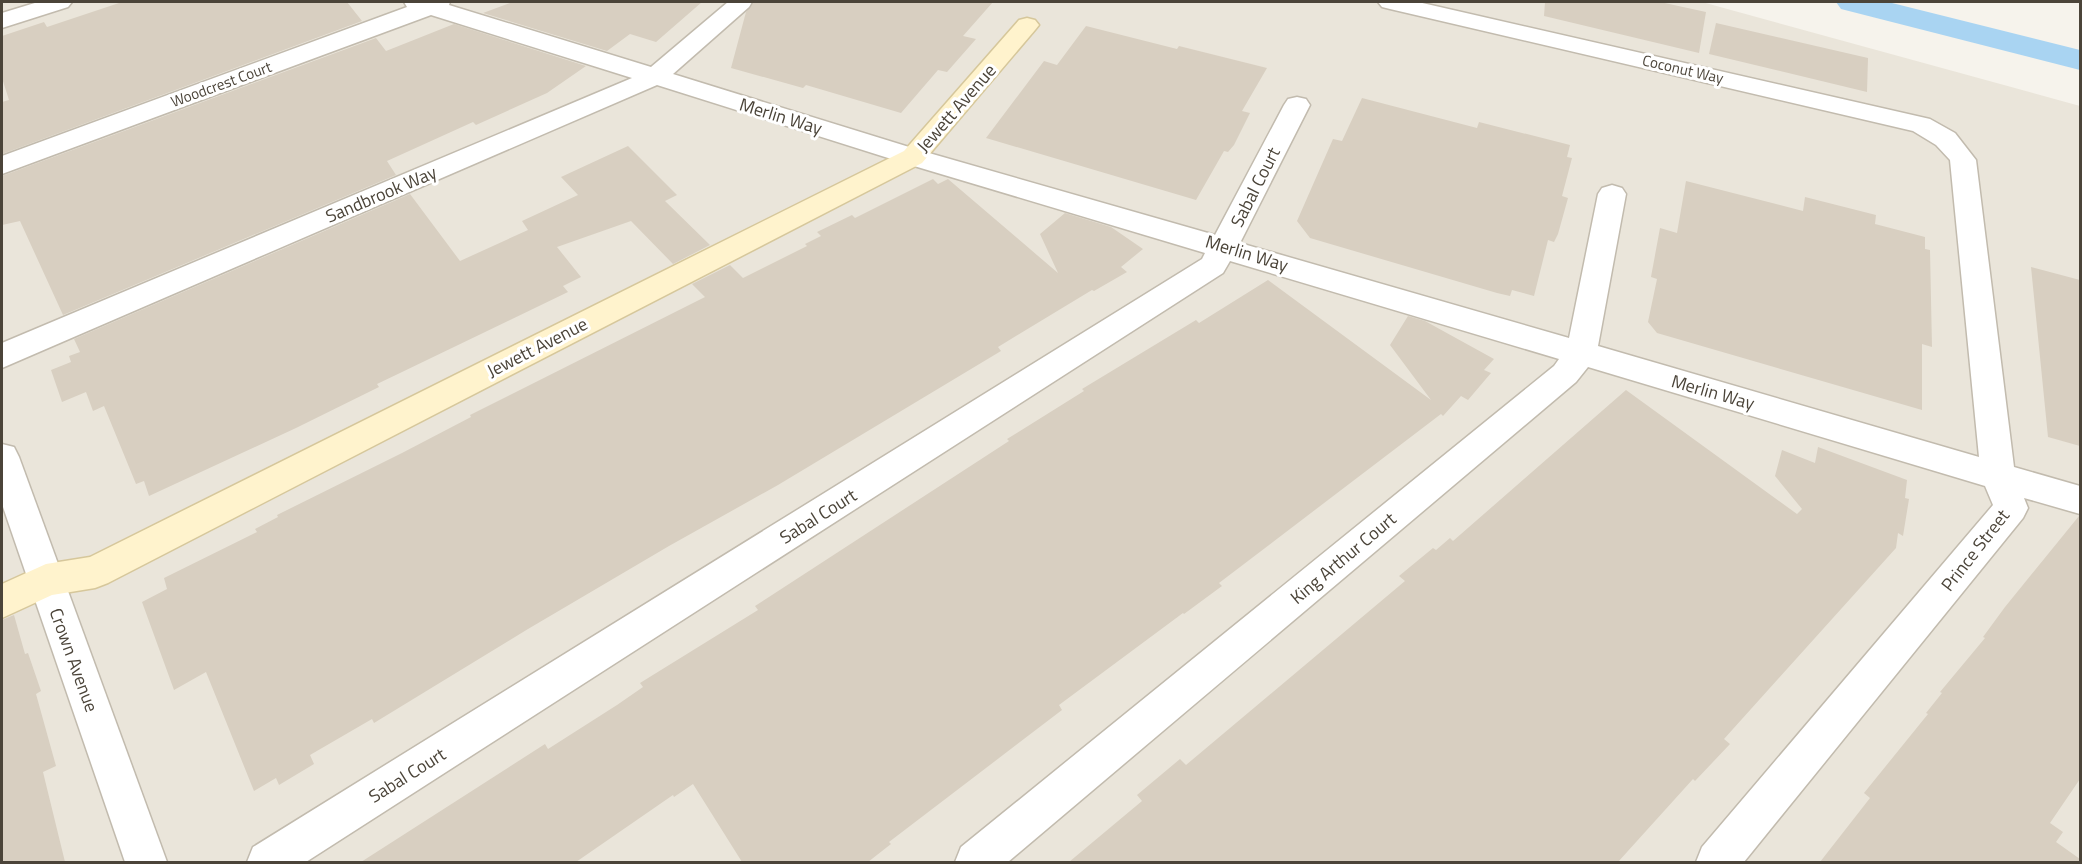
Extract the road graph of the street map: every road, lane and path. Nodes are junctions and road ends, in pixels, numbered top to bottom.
1 (60, 2) edge
2 (741, 2) edge
3 (1390, 2) edge
4 (428, 3) edge
5 (2, 21) edge
6 (1027, 25) dead end
7 (656, 77) junction
8 (1297, 105) dead end
9 (913, 156) junction
10 (1963, 160) joint
11 (2, 165) edge
12 (1612, 194) dead end
13 (1225, 247) junction
14 (1581, 353) junction
15 (2, 356) edge
16 (2, 457) edge
17 (1998, 474) junction
18 (2080, 500) edge
19 (46, 580) junction
20 (2, 602) edge
21 (146, 862) edge
22 (268, 862) edge
23 (976, 862) edge
24 (1717, 862) edge

1 - 5 street
2 - 7 street, Sandbrook Way
3 - 10 street, Coconut Way
4 - 7 street, Merlin Way
4 - 11 street, Woodcrest Court
6 - 9 street, Jewett Avenue
7 - 9 street, Merlin Way
7 - 15 street, Sandbrook Way
8 - 13 street, Sabal Court
9 - 13 street, Merlin Way
9 - 19 street, Jewett Avenue
10 - 17 street, Prince Street
12 - 14 street, King Arthur Court
13 - 14 street, Merlin Way
13 - 22 street, Sabal Court
14 - 17 street, Merlin Way
14 - 23 street, King Arthur Court
16 - 19 street, Crown Avenue
17 - 18 street, Merlin Way
17 - 24 street, Prince Street
19 - 20 street, Jewett Avenue
19 - 21 street, Crown Avenue

